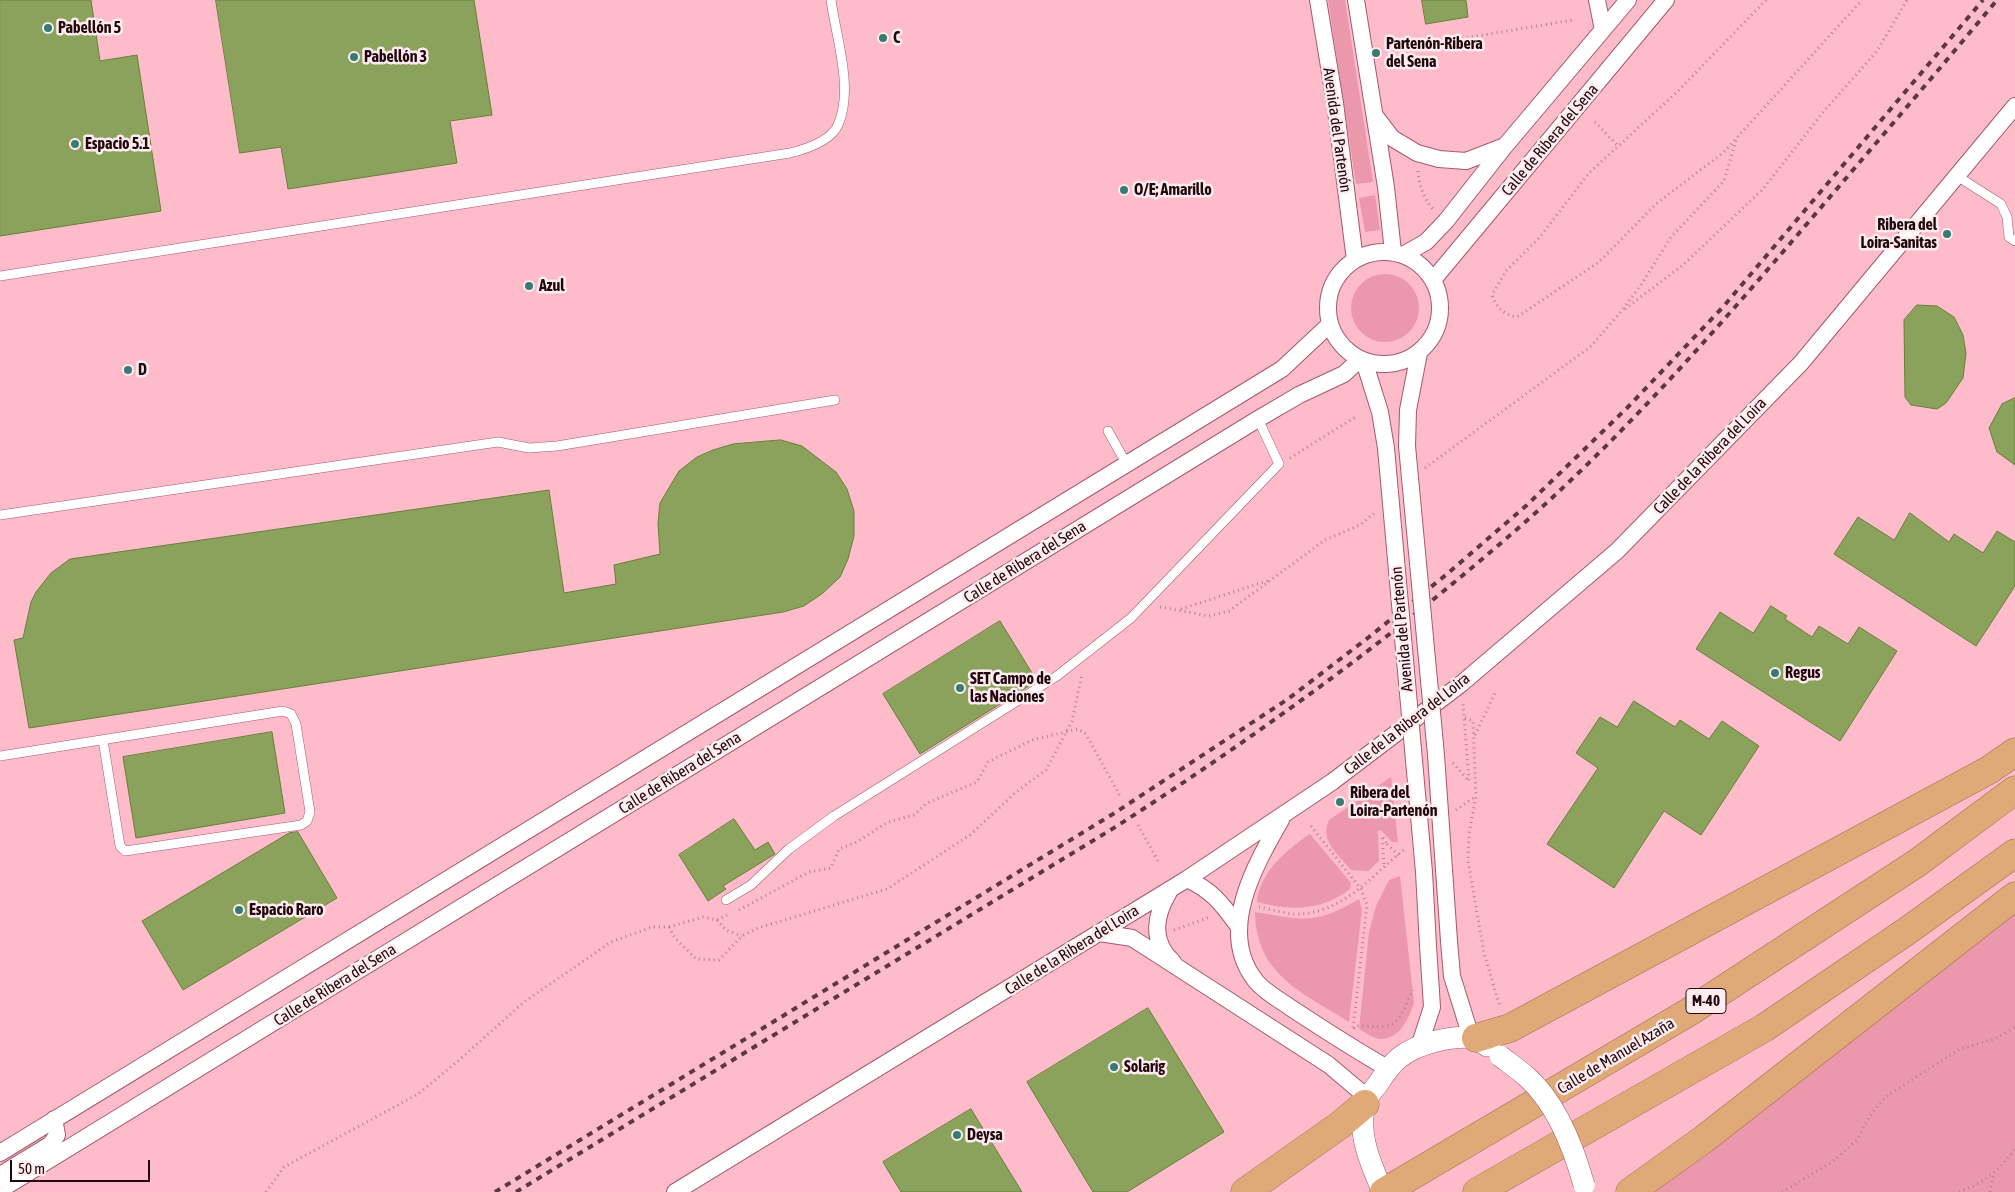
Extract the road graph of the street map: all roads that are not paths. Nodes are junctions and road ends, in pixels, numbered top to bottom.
1 (831, 0) edge
2 (1318, 0) edge
3 (1356, 0) edge
4 (1597, 0) edge
5 (1628, 0) edge
6 (1666, 0) edge
7 (1603, 30) junction
8 (2015, 106) edge
9 (1374, 116) junction
10 (1506, 146) junction
11 (1957, 176) junction
12 (2015, 241) edge
13 (1398, 254) junction
14 (1355, 260) junction
15 (0, 276) edge
16 (1433, 280) junction
17 (1330, 324) junction
18 (1419, 353) junction
19 (1362, 360) junction
20 (835, 400) dead end
21 (1258, 419) junction
22 (1108, 431) dead end
23 (1126, 463) junction
24 (0, 515) edge
25 (103, 740) junction
26 (2015, 752) edge
27 (0, 756) edge
28 (2015, 790) edge
29 (1283, 816) junction
30 (2015, 854) edge
31 (1187, 879) junction
32 (1172, 888) junction
33 (2015, 896) edge
34 (726, 900) dead end
35 (1239, 927) junction
36 (1100, 933) junction
37 (1182, 970) junction
38 (1473, 1038) junction
39 (1419, 1047) junction
40 (1389, 1069) junction
41 (1366, 1101) junction
42 (54, 1120) junction
43 (0, 1153) edge
44 (0, 1175) edge
45 (1585, 1188) edge
46 (0, 1190) edge
47 (675, 1192) edge
48 (1245, 1192) edge
49 (1383, 1192) edge
50 (1478, 1192) edge
51 (1630, 1192) edge

1 - 15 lane
2 - 14 street, Avenida del Partenón
3 - 9 street
4 - 7 street
5 - 7 street, Calle de Ribera del Sena
6 - 16 street, Calle de Ribera del Sena
7 - 10 street, Calle de Ribera del Sena
8 - 11 street, Calle de la Ribera del Loira
9 - 10 street
9 - 13 street
10 - 13 street, Calle de Ribera del Sena
11 - 12 lane
11 - 29 street, Calle de la Ribera del Loira
13 - 14 street
13 - 16 street
14 - 17 street
16 - 18 street
17 - 19 street
17 - 23 street, Calle de Ribera del Sena
18 - 19 street
18 - 38 street, Avenida del Partenón, bridge
19 - 21 street, Calle de Ribera del Sena
19 - 39 street, Avenida del Partenón, bridge
20 - 24 lane
21 - 34 lane
21 - 46 street, Calle de Ribera del Sena
22 - 23 lane
23 - 42 street, Calle de Ribera del Sena
25 - 25 lane
25 - 27 lane
26 - 38 highway
28 - 49 highway, Calle de Manuel Azaña / M-40
29 - 31 street, Calle de la Ribera del Loira
29 - 35 street
30 - 50 highway
31 - 32 street, Calle de la Ribera del Loira
31 - 35 street
32 - 36 street, Calle de la Ribera del Loira
32 - 37 street
33 - 51 highway
35 - 40 street
36 - 37 street
36 - 47 street, Calle de la Ribera del Loira
37 - 41 street
38 - 39 street
38 - 45 street, bridge
39 - 40 street
40 - 41 street
41 - 48 highway
41 - 49 street
42 - 43 street, Calle de Ribera del Sena
42 - 44 street

